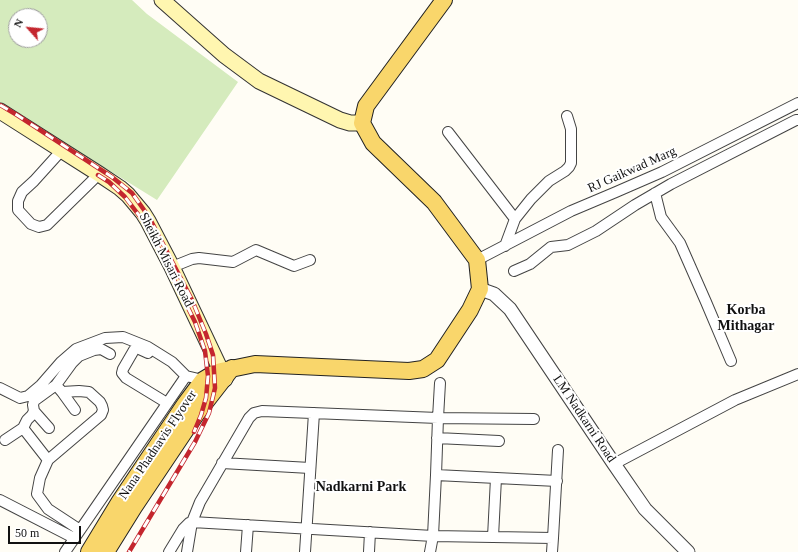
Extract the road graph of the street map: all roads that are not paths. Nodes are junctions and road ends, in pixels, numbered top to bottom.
1 (162, 0) edge
2 (444, 0) edge
3 (798, 102) edge
4 (0, 111) edge
5 (567, 116) dead end
6 (798, 120) edge
7 (362, 124) junction
8 (448, 132) dead end
9 (62, 150) junction
10 (99, 174) junction
11 (655, 193) junction
12 (515, 219) junction
13 (505, 246) junction
14 (310, 260) dead end
15 (476, 260) junction
16 (172, 268) junction
17 (514, 271) dead end
18 (480, 289) junction
19 (110, 354) dead end
20 (731, 361) dead end
21 (226, 373) junction
22 (798, 374) edge
23 (185, 378) junction
24 (203, 380) junction
25 (440, 382) dead end
26 (0, 388) edge
27 (59, 389) junction
28 (213, 393) junction
29 (167, 403) junction
30 (191, 408) junction
31 (75, 410) dead end
32 (34, 411) junction
33 (314, 413) junction
34 (438, 418) junction
35 (534, 419) dead end
36 (23, 428) junction
37 (49, 428) dead end
38 (437, 438) junction
39 (6, 440) dead end
40 (499, 441) dead end
41 (558, 450) dead end
42 (48, 460) junction
43 (222, 463) junction
44 (614, 464) junction
45 (310, 468) junction
46 (436, 475) junction
47 (496, 478) junction
48 (557, 480) junction
49 (29, 485) dead end
50 (37, 494) junction
51 (0, 500) edge
52 (192, 522) junction
53 (248, 525) junction
54 (306, 528) junction
55 (370, 532) junction
56 (77, 534) junction
57 (432, 536) junction
58 (493, 537) junction
59 (553, 538) junction
60 (65, 552) edge
61 (89, 552) edge
62 (106, 552) edge
63 (168, 552) edge
64 (187, 552) edge
65 (246, 552) edge
66 (305, 552) edge
67 (369, 552) edge
68 (430, 552) edge
69 (552, 552) edge
70 (688, 552) edge

1 - 7 main road
2 - 7 main road
3 - 13 street, RJ Gaikwad Marg
4 - 9 main road, Sheikh Misari Road
5 - 12 street
6 - 11 street
7 - 15 main road
8 - 12 street
9 - 10 main road, Sheikh Misari Road
9 - 10 street
10 - 16 main road, Sheikh Misari Road
11 - 17 street
11 - 20 street
12 - 13 street
13 - 15 street, RJ Gaikwad Marg
14 - 16 street
15 - 18 main road
16 - 21 main road, Sheikh Misari Road
18 - 21 main road
18 - 44 street, LM Nadkarni Road
19 - 27 street
21 - 24 main road
21 - 28 main road, Nana Phadnavis Flyover
22 - 44 street
23 - 24 street
23 - 26 street
23 - 29 street
23 - 29 street
24 - 28 street
24 - 30 main road, Nana Phadnavis Flyover
25 - 34 street
27 - 31 street
27 - 32 street
27 - 42 street
28 - 30 main road, Nana Phadnavis Flyover
29 - 56 street
30 - 61 main road, Nana Phadnavis Flyover
30 - 62 main road, Nana Phadnavis Flyover
32 - 36 street
32 - 37 street
33 - 34 street
33 - 43 street
33 - 45 street
34 - 35 street
34 - 38 street
36 - 39 street
36 - 42 street
38 - 40 street
38 - 46 street
41 - 48 street
42 - 50 street
43 - 45 street
43 - 52 street
44 - 70 street, LM Nadkarni Road
45 - 54 street
46 - 47 street
46 - 57 street
47 - 48 street
47 - 58 street
48 - 59 street
49 - 50 street
50 - 56 street
51 - 56 street
52 - 53 street
52 - 63 street
52 - 64 street
53 - 54 street
53 - 65 street
54 - 55 street
54 - 66 street
55 - 57 street
55 - 67 street
56 - 60 street
57 - 58 street
57 - 68 street
58 - 59 street
59 - 69 street

